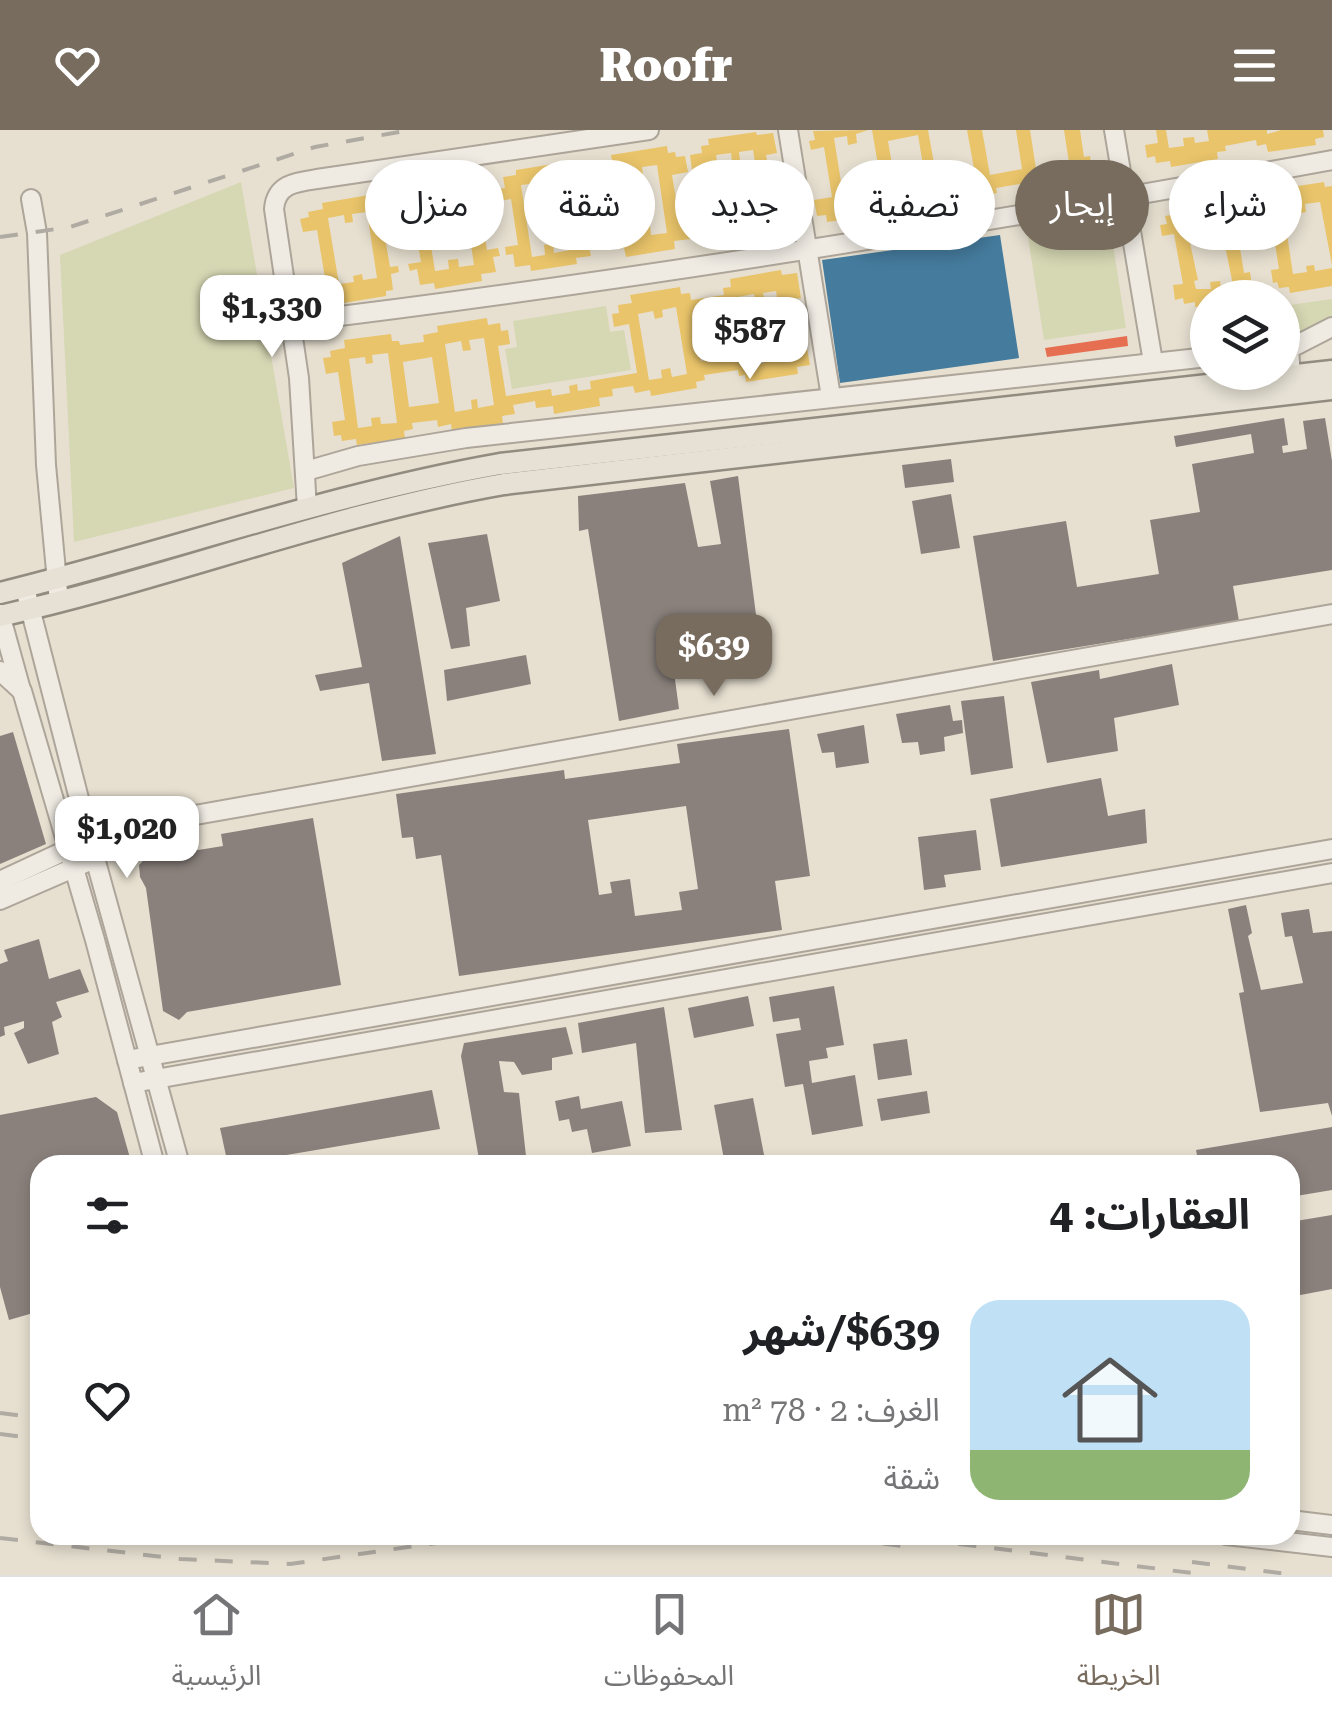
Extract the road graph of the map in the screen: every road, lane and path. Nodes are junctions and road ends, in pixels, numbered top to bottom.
1 (650, 130) edge
2 (788, 130) edge
3 (1114, 130) edge
4 (793, 160) edge
5 (1120, 160) edge
6 (1332, 160) edge
7 (1149, 193) edge
8 (31, 199) dead end
9 (1015, 215) edge
10 (814, 247) edge
11 (793, 250) edge
12 (807, 250) edge
13 (1136, 250) edge
14 (291, 322) junction
15 (1332, 327) edge
16 (1300, 342) edge
17 (1190, 358) edge
18 (1153, 362) junction
19 (1332, 371) edge
20 (1300, 376) edge
21 (1190, 388) edge
22 (1332, 389) edge
23 (831, 397) junction
24 (306, 471) junction
25 (308, 508) junction
26 (56, 580) junction
27 (25, 587) junction
28 (0, 593) edge
29 (59, 603) junction
30 (30, 610) junction
31 (1332, 614) edge
32 (0, 616) edge
33 (0, 672) edge
34 (22, 691) junction
35 (110, 832) junction
36 (90, 839) junction
37 (69, 848) junction
38 (1332, 849) edge
39 (95, 858) junction
40 (74, 868) junction
41 (1332, 873) edge
42 (0, 881) edge
43 (0, 900) edge
44 (640, 970) junction
45 (133, 992) junction
46 (645, 994) junction
47 (111, 997) junction
48 (151, 1056) junction
49 (127, 1060) junction
50 (158, 1079) junction
51 (133, 1083) junction
52 (152, 1155) edge
53 (177, 1155) edge
54 (1300, 1521) edge
55 (1332, 1525) edge
56 (1300, 1543) edge
57 (1332, 1547) edge

1 - 14 street
2 - 4 street
3 - 5 street
6 - 7 street
8 - 26 street
9 - 10 street
11 - 14 street
12 - 23 street
13 - 18 street
14 - 24 street
15 - 16 street
17 - 18 street
18 - 23 street
19 - 20 main road
21 - 25 main road
22 - 29 main road
23 - 24 street
24 - 25 street
25 - 26 main road
26 - 27 main road
26 - 29 street
27 - 28 main road
27 - 30 street
29 - 30 main road
30 - 32 main road
30 - 36 street
31 - 35 street
32 - 34 street
33 - 34 street
34 - 37 street
35 - 36 street
35 - 39 street
36 - 37 street
36 - 39 street
37 - 40 street
37 - 42 street
38 - 44 street
39 - 40 street
39 - 45 street
40 - 43 street
40 - 47 street
41 - 46 street
44 - 46 street
44 - 48 street
45 - 47 street
45 - 48 street
46 - 50 street
47 - 49 street
48 - 49 street
48 - 50 street
49 - 51 street
50 - 51 street
50 - 53 street
51 - 52 street
54 - 55 street
56 - 57 street

